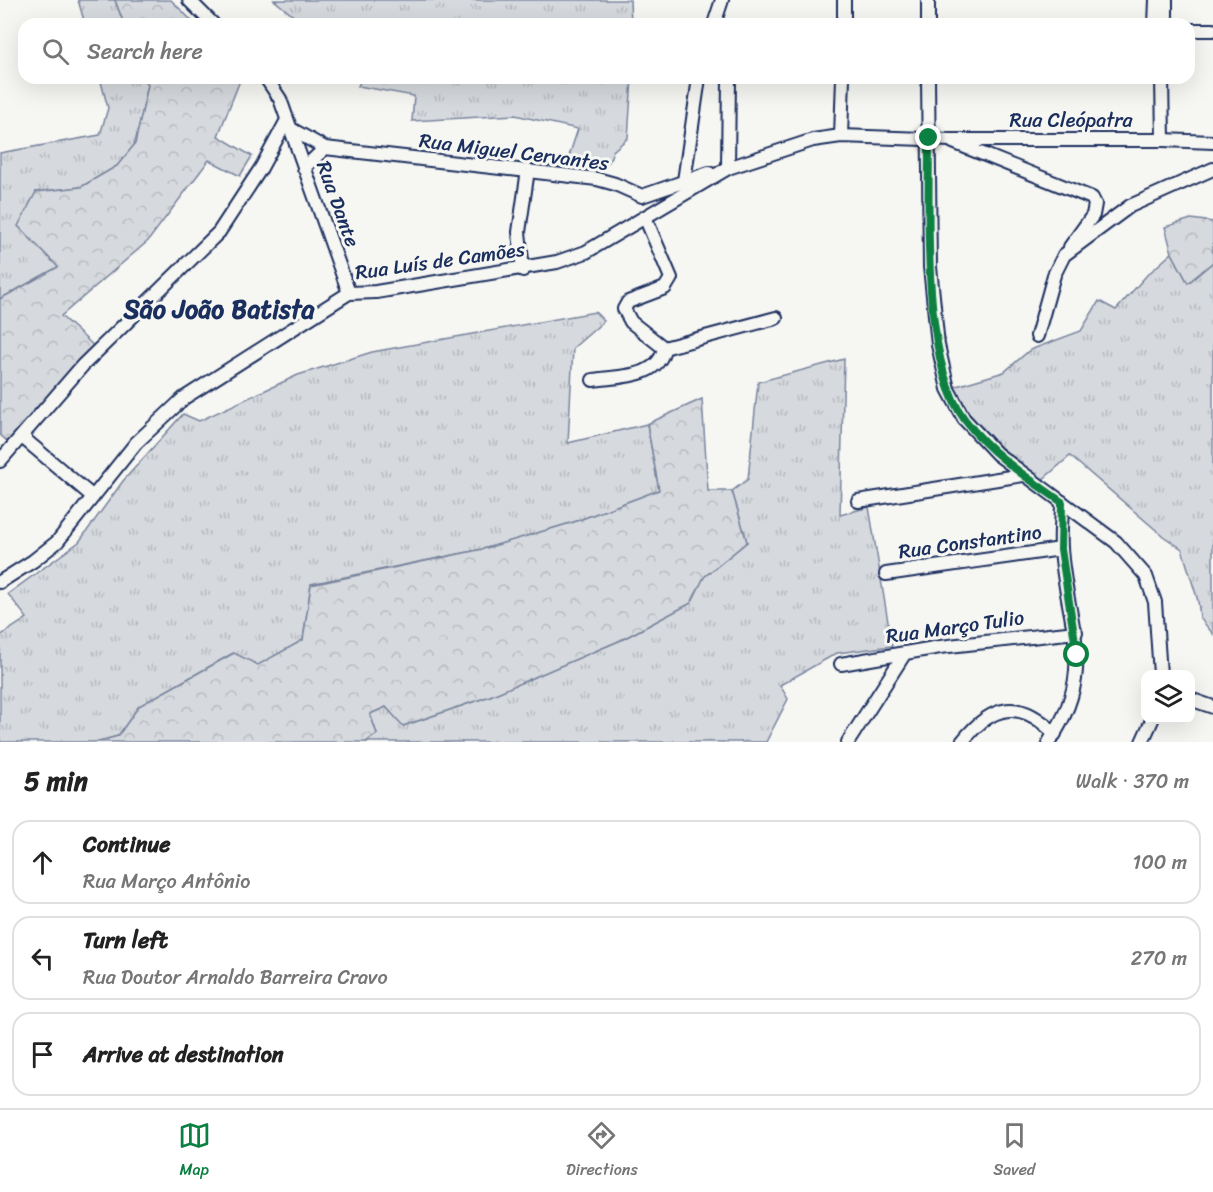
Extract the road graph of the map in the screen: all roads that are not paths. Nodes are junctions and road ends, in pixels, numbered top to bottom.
1 (189, 0) edge
2 (722, 0) edge
3 (844, 0) edge
4 (928, 0) edge
5 (1156, 0) edge
6 (1166, 0) edge
7 (207, 18) edge
8 (719, 18) edge
9 (844, 18) edge
10 (928, 18) edge
11 (1155, 18) edge
12 (1166, 18) edge
13 (1195, 30) edge
14 (1213, 30) edge
15 (270, 84) edge
16 (698, 84) edge
17 (729, 84) edge
18 (843, 84) edge
19 (928, 84) edge
20 (1162, 84) edge
21 (289, 124) junction
22 (842, 136) junction
23 (929, 138) junction
24 (983, 139) junction
25 (951, 140) junction
26 (1163, 140) junction
27 (1213, 142) edge
28 (325, 148) junction
29 (995, 160) junction
30 (304, 168) junction
31 (728, 168) junction
32 (1213, 169) edge
33 (528, 170) junction
34 (684, 181) junction
35 (645, 217) junction
36 (1064, 255) junction
37 (523, 270) junction
38 (349, 293) junction
39 (776, 318) dead end
40 (1037, 336) dead end
41 (664, 348) junction
42 (593, 380) dead end
43 (22, 437) junction
44 (0, 461) edge
45 (1023, 475) junction
46 (92, 496) junction
47 (858, 501) dead end
48 (1062, 502) junction
49 (1061, 549) junction
50 (886, 574) dead end
51 (0, 582) edge
52 (1076, 632) junction
53 (905, 653) junction
54 (841, 664) dead end
55 (1160, 670) edge
56 (1195, 700) edge
57 (1213, 707) edge
58 (1150, 724) edge
59 (1052, 738) edge
60 (848, 742) edge
61 (962, 742) edge
62 (1142, 742) edge

1 - 7 street
2 - 8 street
3 - 9 street
4 - 10 street
5 - 11 street
6 - 12 street
13 - 14 street
15 - 21 street, Rua Dante
16 - 34 street
17 - 31 street
18 - 22 street
19 - 23 street
20 - 26 street
21 - 28 street, Rua Miguel Cervantes
21 - 30 street, Rua Dante
21 - 43 street
22 - 23 street, Rua Luís de Camões
22 - 31 street, Rua Luís de Camões
23 - 25 street, Rua Cleópatra
23 - 45 street
24 - 25 street, Rua Cleópatra
24 - 26 street, Rua Cleópatra
24 - 29 street
25 - 29 street
26 - 27 street, Rua Cleópatra
28 - 30 street
28 - 33 street, Rua Miguel Cervantes
29 - 36 street
30 - 38 street, Rua Dante
31 - 34 street, Rua Miguel Cervantes
31 - 35 street, Rua Luís de Camões
32 - 36 street
33 - 34 street, Rua Miguel Cervantes
33 - 37 street
35 - 37 street, Rua Luís de Camões
35 - 41 street
36 - 40 street
37 - 38 street, Rua Luís de Camões
38 - 46 street, Rua Luís de Camões
39 - 41 street
41 - 42 street
43 - 44 street
43 - 46 street
45 - 47 street
45 - 48 street
46 - 51 street, Rua Luís de Camões
48 - 49 street
48 - 55 street
49 - 50 street, Rua Constantino
49 - 52 street
52 - 53 street, Rua Março Tulio
52 - 59 street
53 - 54 street, Rua Março Tulio
53 - 60 street
56 - 57 street
58 - 62 street
59 - 61 street

